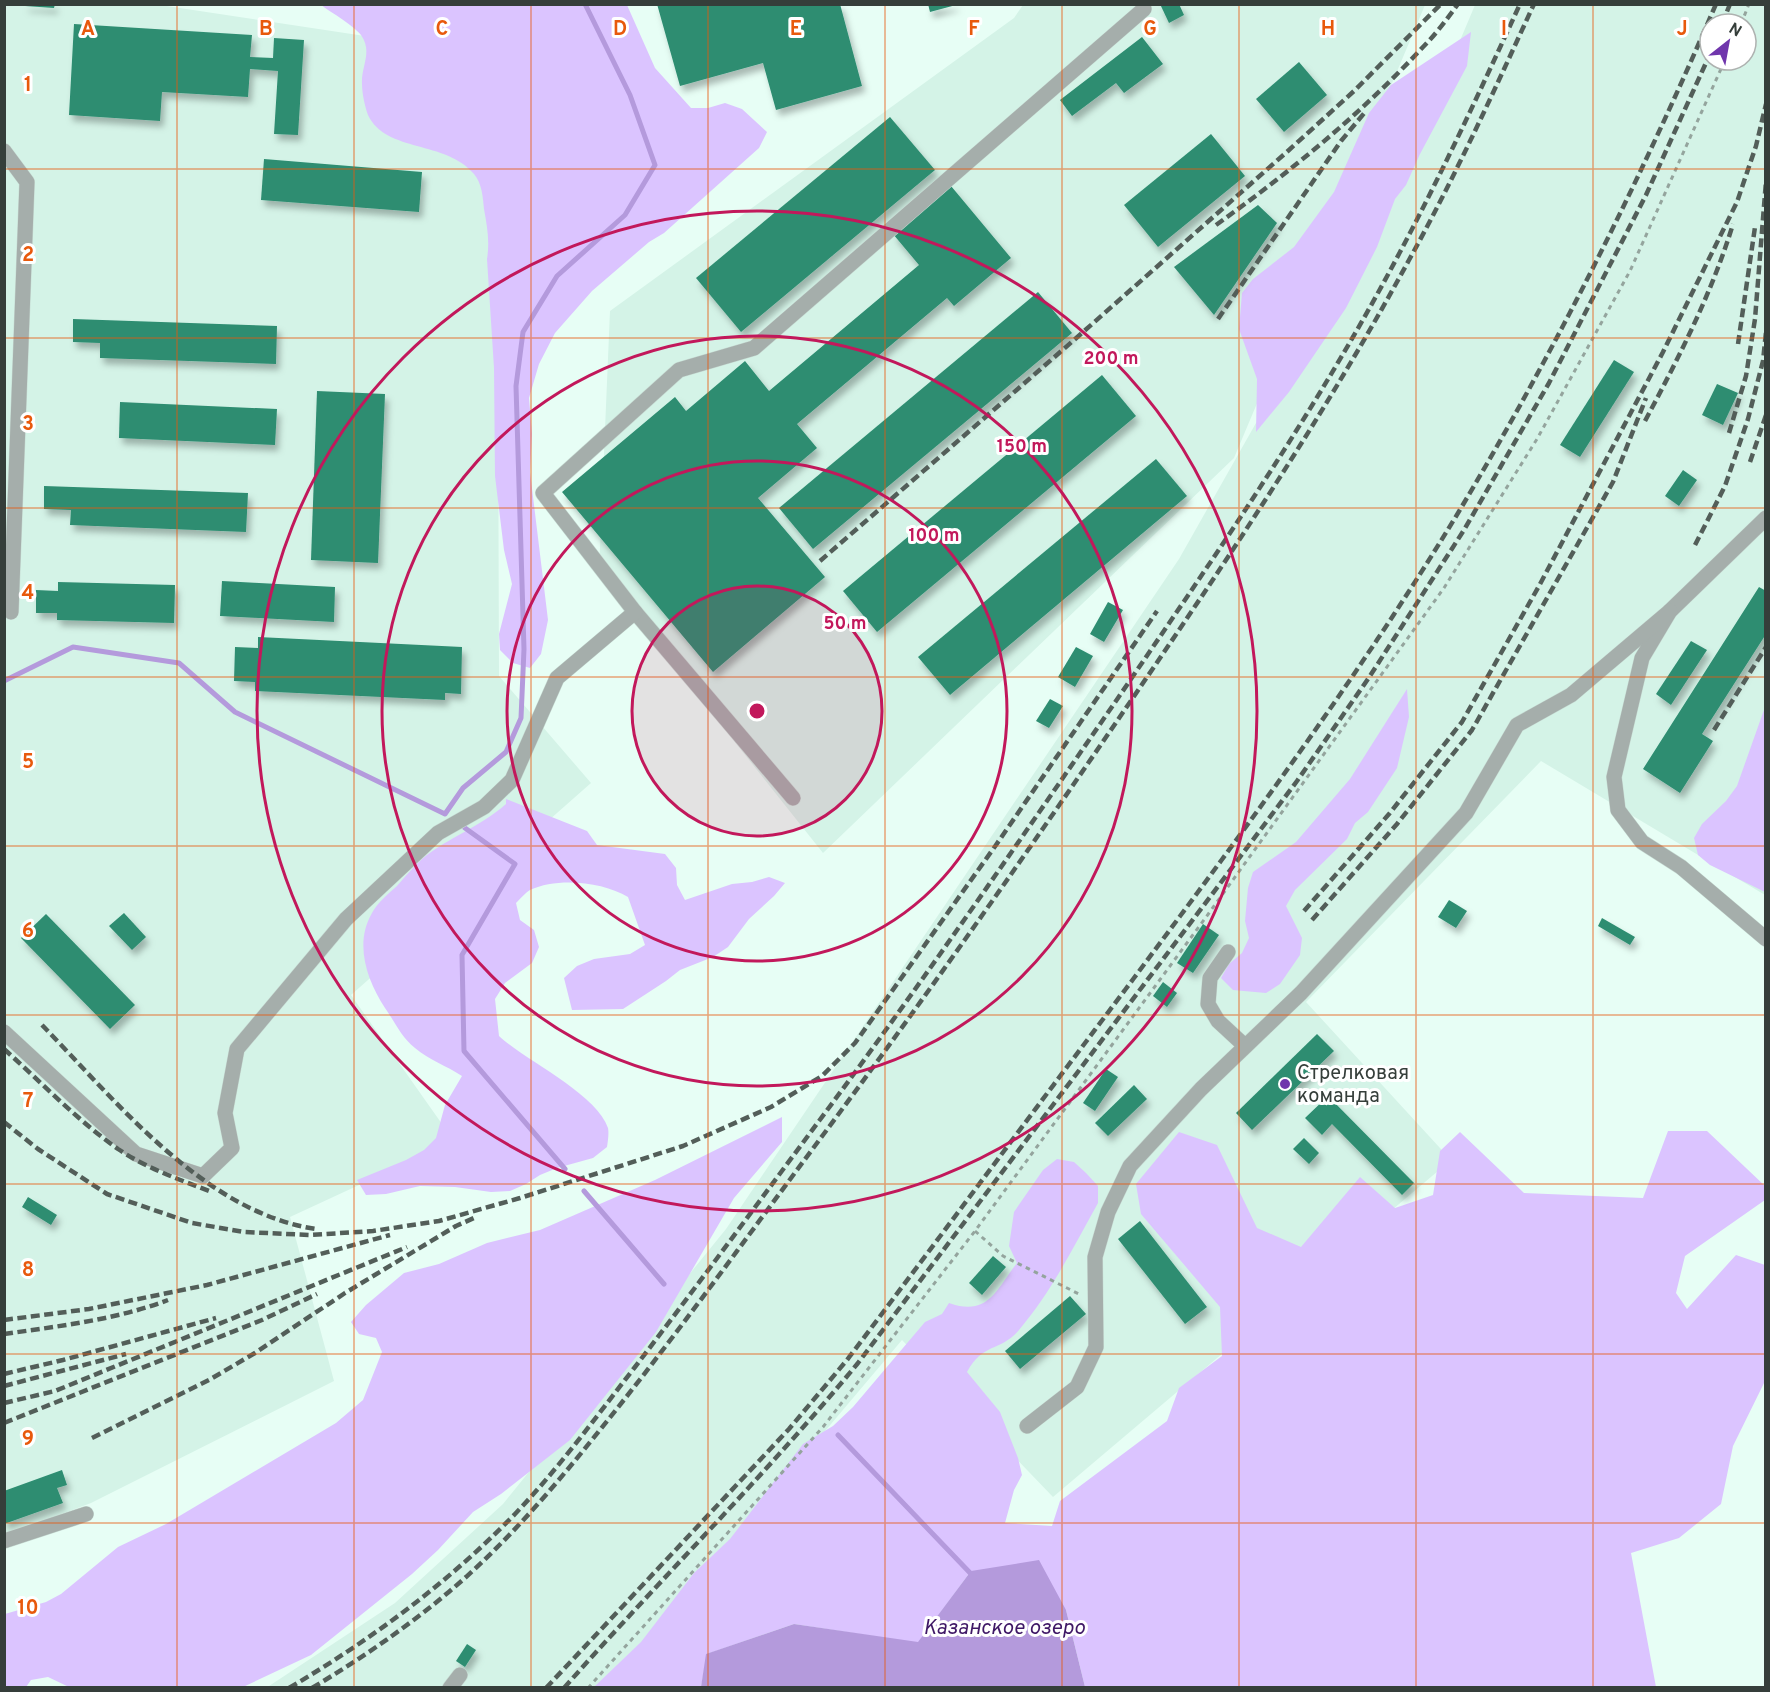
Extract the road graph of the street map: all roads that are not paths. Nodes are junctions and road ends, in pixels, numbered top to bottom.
1 (1144, 7) edge
2 (4, 151) edge
3 (1766, 518) edge
4 (1670, 611) junction
5 (11, 612) dead end
6 (635, 612) junction
7 (793, 798) dead end
8 (1766, 939) edge
9 (1228, 952) dead end
10 (4, 1032) edge
11 (1245, 1047) junction
12 (1027, 1426) dead end
13 (86, 1514) dead end
14 (4, 1541) edge

1 - 6 street
2 - 5 street
3 - 4 street
4 - 8 street
4 - 11 street
6 - 7 street
6 - 10 street
9 - 11 street
11 - 12 street
13 - 14 street

